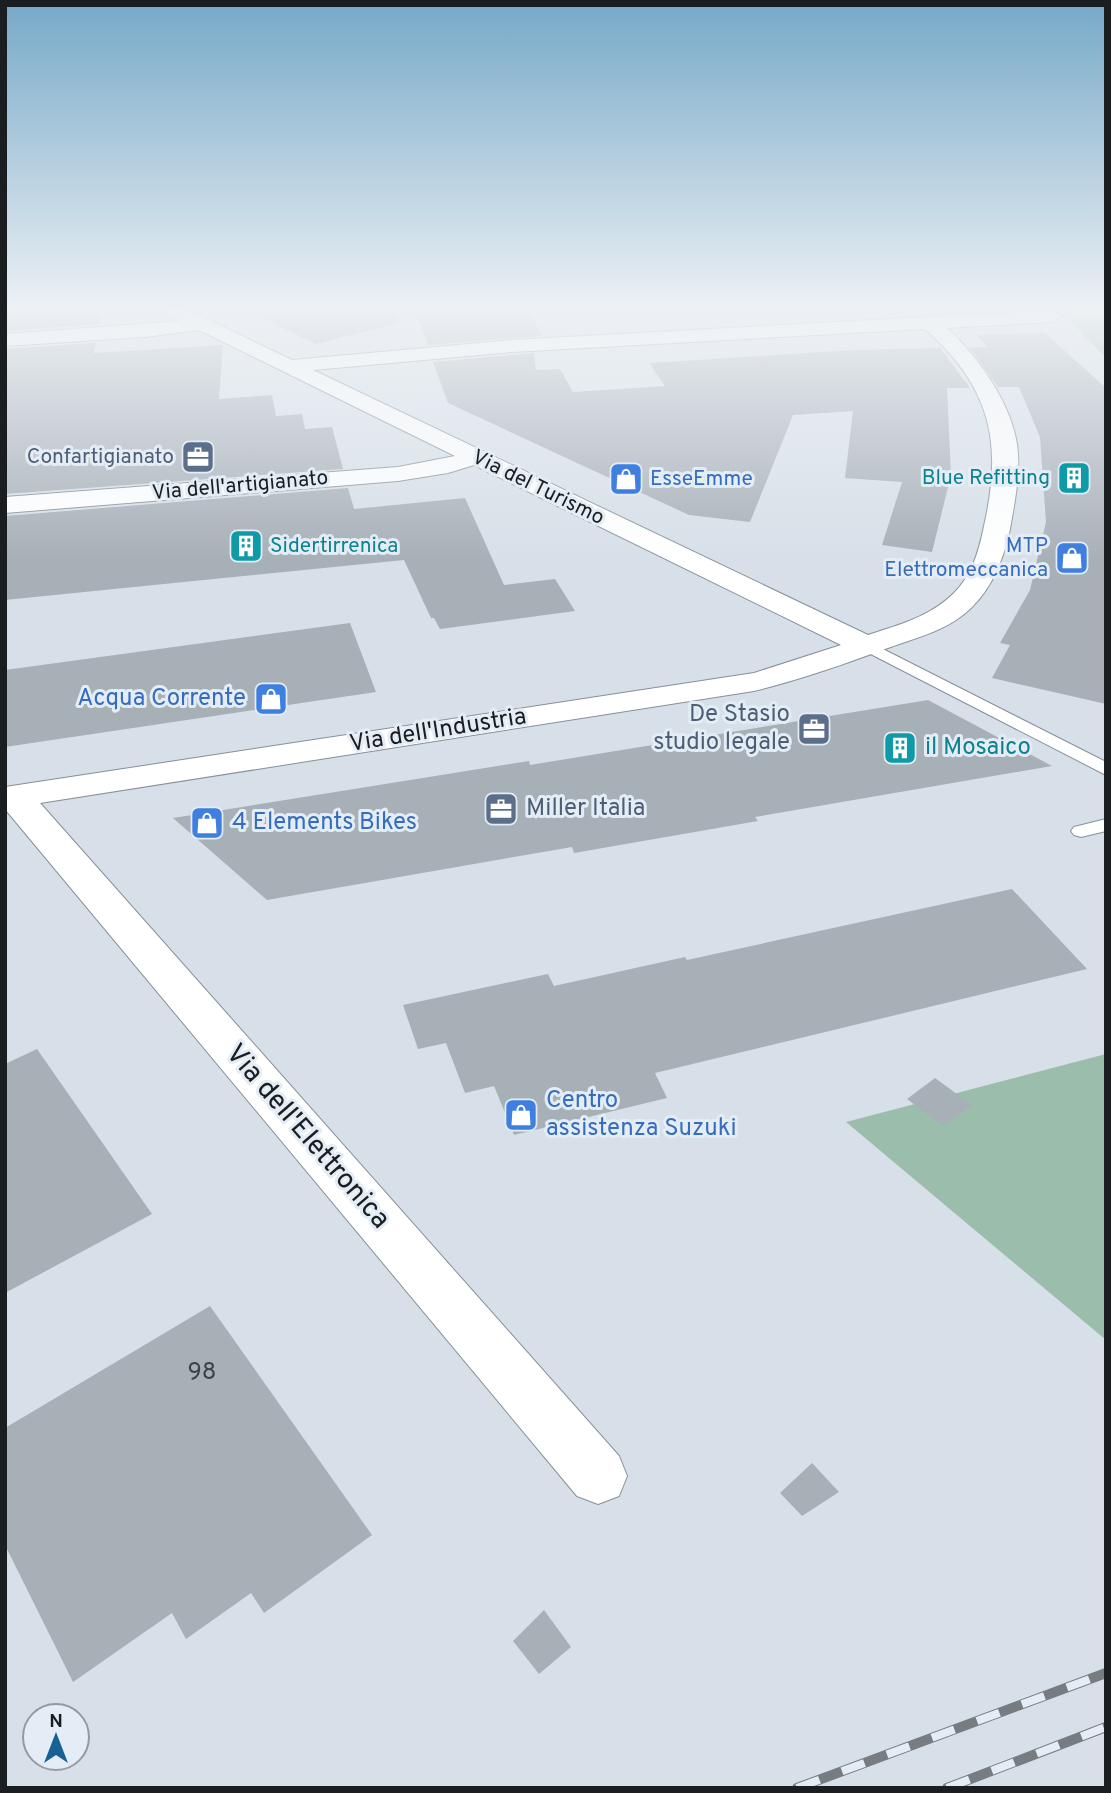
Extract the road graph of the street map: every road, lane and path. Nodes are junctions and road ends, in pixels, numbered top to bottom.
1 (346, 394) edge
2 (985, 394) edge
3 (349, 395) joint
4 (474, 457) junction
5 (5, 505) edge
6 (866, 645) junction
7 (1106, 769) edge
8 (11, 797) edge
9 (1106, 825) edge
10 (1081, 831) dead end
11 (598, 1476) dead end

1 - 3 street, Via del Turismo
2 - 6 street, Via dell'Industria
3 - 4 street, Via del Turismo
4 - 5 street, Via dell'artigianato
4 - 6 street, Via del Turismo
6 - 7 lane
6 - 8 street, Via dell'Industria
8 - 11 street, Via dell'Elettronica
9 - 10 lane

